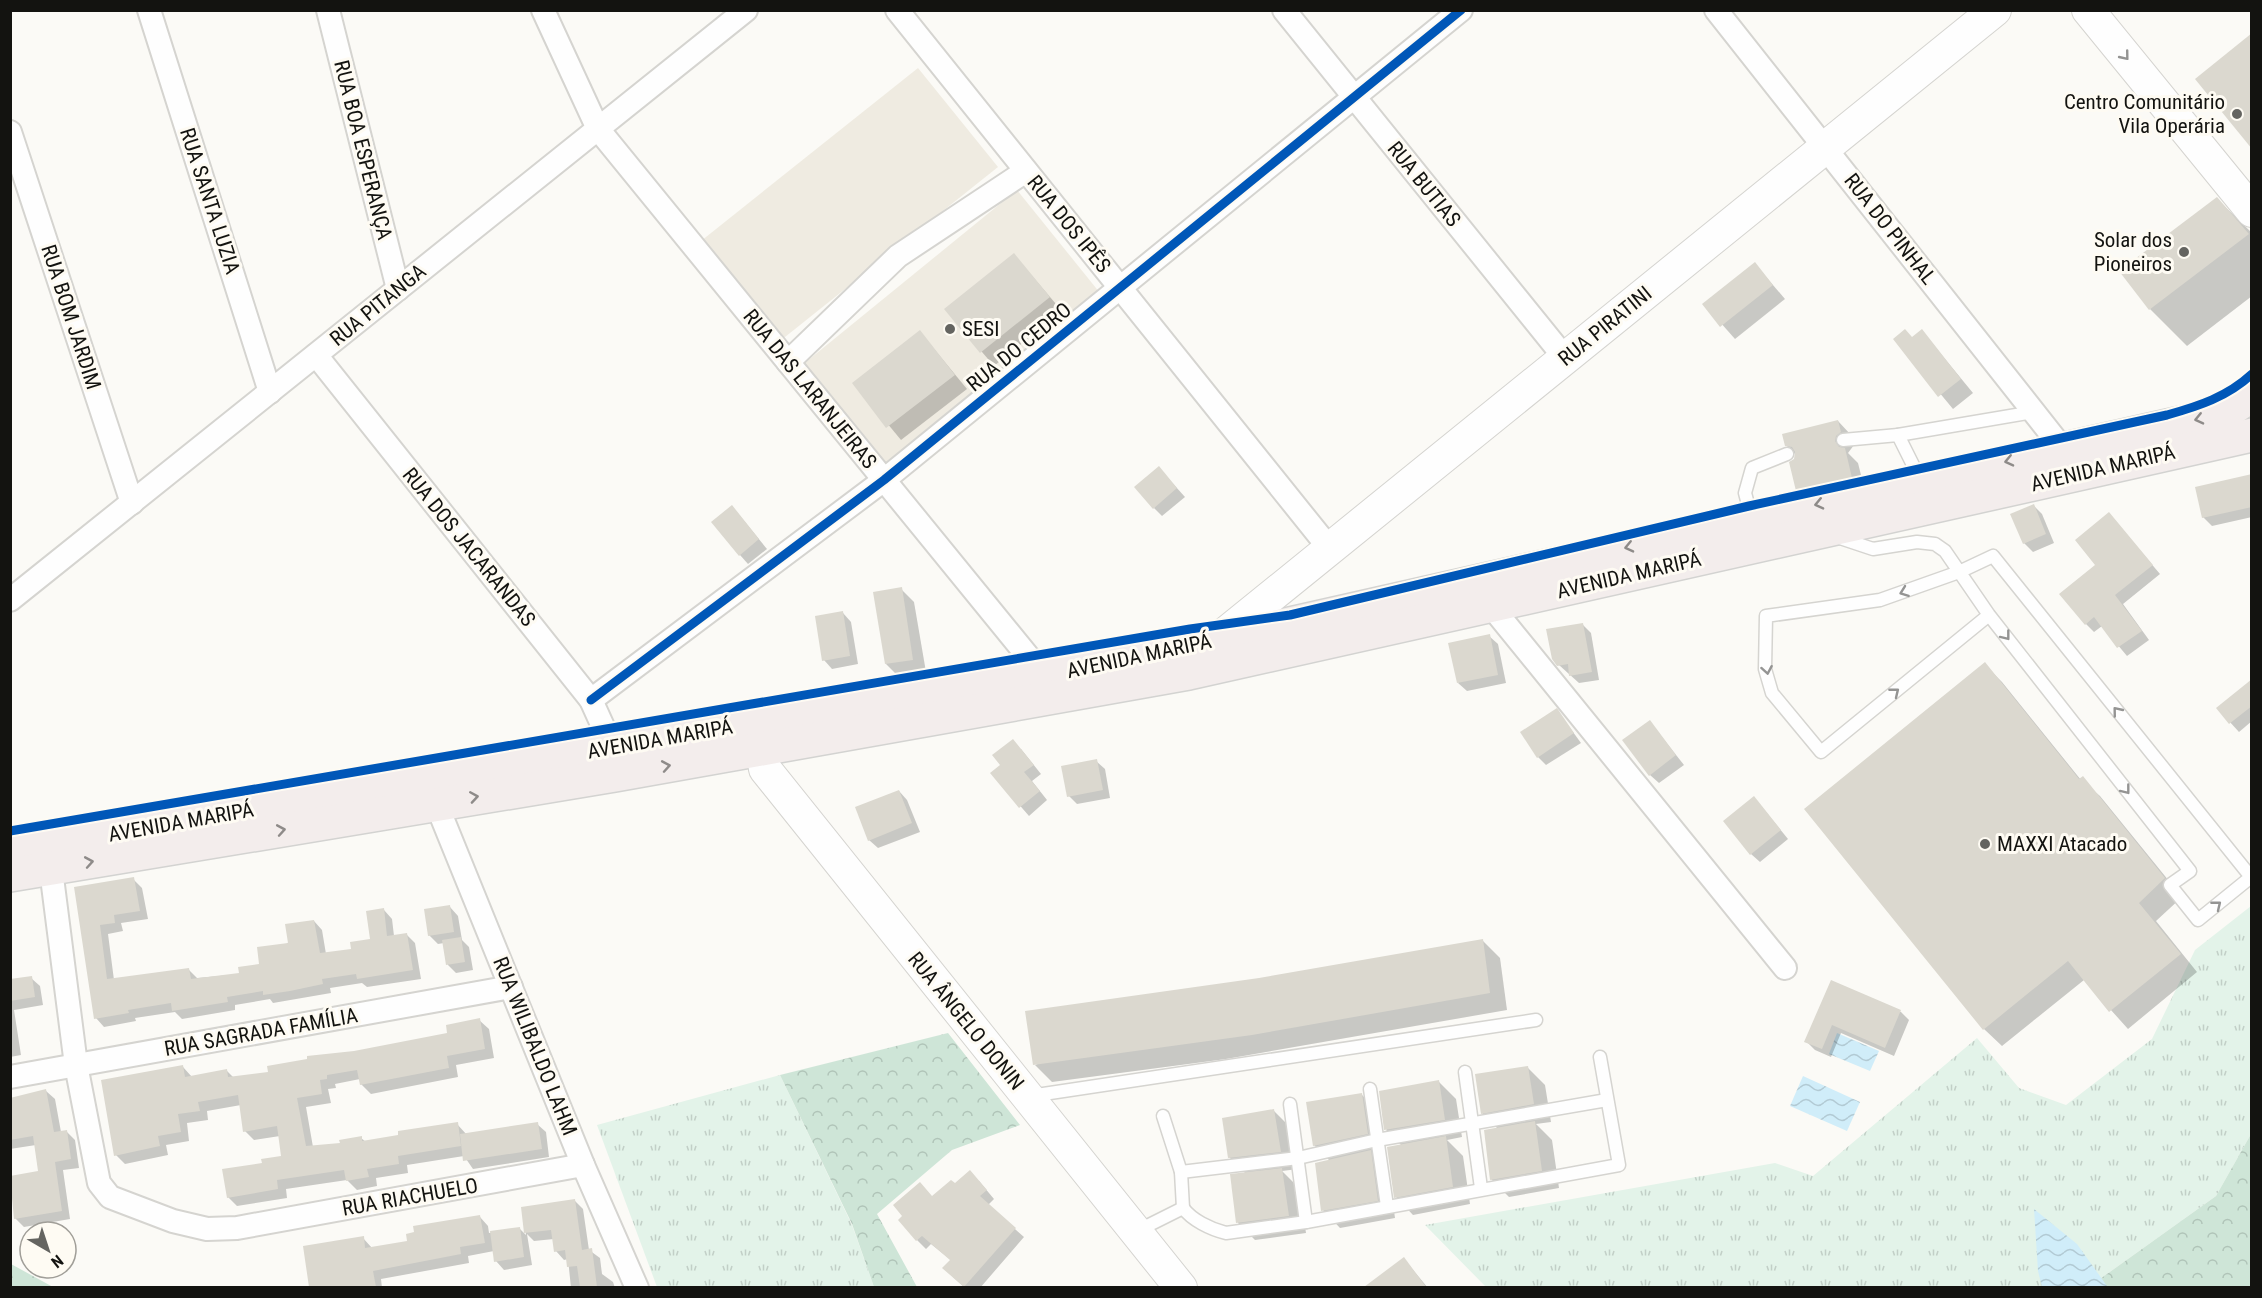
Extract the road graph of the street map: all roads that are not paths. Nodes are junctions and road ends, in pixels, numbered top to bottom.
1 (149, 10) edge
2 (328, 10) edge
3 (543, 10) edge
4 (746, 10) edge
5 (897, 10) edge
6 (1284, 10) edge
7 (1461, 10) edge
8 (1716, 10) edge
9 (1995, 10) edge
10 (2088, 10) edge
11 (2115, 10) edge
12 (1354, 98) junction
13 (598, 129) junction
14 (10, 132) edge
15 (1826, 147) junction
16 (1026, 171) junction
17 (2252, 178) edge
18 (2252, 211) edge
19 (1120, 288) junction
20 (398, 289) junction
21 (316, 355) junction
22 (1565, 358) junction
23 (788, 362) junction
24 (270, 392) junction
25 (2252, 395) edge
26 (2034, 411) junction
27 (1898, 435) junction
28 (2252, 435) edge
29 (1843, 440) dead end
30 (1787, 454) dead end
31 (2065, 462) junction
32 (884, 480) junction
33 (1922, 495) junction
34 (132, 503) junction
35 (1822, 532) junction
36 (1753, 533) junction
37 (1330, 549) junction
38 (1959, 572) junction
39 (10, 600) edge
40 (1491, 606) junction
41 (1989, 615) junction
42 (1274, 641) junction
43 (1218, 654) junction
44 (1046, 687) junction
45 (591, 700) junction
46 (760, 735) junction
47 (613, 761) junction
48 (434, 792) junction
49 (10, 851) edge
50 (49, 857) junction
51 (10, 875) edge
52 (1785, 968) dead end
53 (511, 987) junction
54 (1536, 1020) dead end
55 (1600, 1057) dead end
56 (76, 1065) junction
57 (1465, 1072) dead end
58 (10, 1077) edge
59 (1370, 1089) dead end
60 (1026, 1097) junction
61 (1607, 1100) junction
62 (1290, 1104) dead end
63 (1163, 1116) dead end
64 (1472, 1122) junction
65 (1377, 1140) junction
66 (1298, 1158) junction
67 (583, 1165) junction
68 (1180, 1172) junction
69 (1481, 1188) junction
70 (1387, 1206) junction
71 (1182, 1208) junction
72 (1306, 1222) junction
73 (1137, 1230) junction
74 (637, 1287) edge
75 (1181, 1287) edge

1 - 24 street, RUA SANTA LUZIA
2 - 20 street, RUA BOA ESPERANÇA
3 - 13 street, RUA DAS LARANJEIRAS
4 - 13 street, RUA PITANGA
5 - 16 street, RUA DOS IPÊS
6 - 12 street, RUA BUTIAS
7 - 12 street, RUA DO CEDRO
8 - 15 street, RUA DO PINHAL
9 - 15 street, RUA PIRATINI
10 -> 18 street
11 - 17 street
12 - 19 street, RUA DO CEDRO
12 - 22 street, RUA BUTIAS
13 - 20 street, RUA PITANGA
13 - 23 street, RUA DAS LARANJEIRAS
14 - 34 street, RUA BOM JARDIM
15 - 22 street, RUA PIRATINI
15 - 26 street, RUA DO PINHAL
16 - 19 street, RUA DOS IPÊS
16 - 23 street
19 - 32 street, RUA DO CEDRO
19 - 37 street, RUA DOS IPÊS
20 - 21 street, RUA PITANGA
21 - 24 street, RUA PITANGA
21 - 45 street, RUA DOS JACARANDAS
22 - 37 street, RUA PIRATINI
23 - 32 street, RUA DAS LARANJEIRAS
24 - 34 street, RUA PITANGA
25 -> 31 main road, AVENIDA MARIPÁ
26 - 27 lane
26 - 31 street, RUA DO PINHAL
27 - 29 lane
27 - 33 lane
28 - 31 main road, AVENIDA MARIPÁ
30 - 36 lane
31 - 33 main road, AVENIDA MARIPÁ
32 - 44 street, RUA DAS LARANJEIRAS
32 - 45 street, RUA DO CEDRO
33 - 35 main road, AVENIDA MARIPÁ
33 -> 36 main road, AVENIDA MARIPÁ
34 - 39 street, RUA PITANGA
35 - 36 main road, AVENIDA MARIPÁ
35 - 38 lane
36 - 40 main road, AVENIDA MARIPÁ
36 -> 42 main road, AVENIDA MARIPÁ
37 - 43 street, RUA PIRATINI
38 - 41 lane
38 -> 41 lane
41 -> 38 lane
40 - 42 main road, AVENIDA MARIPÁ
40 - 52 street
42 - 43 main road, AVENIDA MARIPÁ
43 - 44 main road, AVENIDA MARIPÁ
44 - 46 main road, AVENIDA MARIPÁ
45 - 47 street, RUA DOS JACARANDAS
46 - 47 main road, AVENIDA MARIPÁ
46 - 60 street, RUA ÂNGELO DONIN
47 - 48 main road, AVENIDA MARIPÁ
48 - 50 main road, AVENIDA MARIPÁ
48 - 53 street, RUA WILIBALDO LAHM
49 - 50 main road, AVENIDA MARIPÁ
50 - 51 main road, AVENIDA MARIPÁ
50 - 56 street
53 - 56 street, RUA SAGRADA FAMÍLIA
53 - 67 street, RUA WILIBALDO LAHM
54 - 60 lane
55 - 61 lane
56 - 58 street, RUA SAGRADA FAMÍLIA
56 - 67 street, RUA RIACHUELO
57 - 64 lane
59 - 65 lane
60 - 73 street, RUA ÂNGELO DONIN
61 - 64 lane
61 - 69 lane
62 - 66 lane
63 - 68 lane
64 - 65 lane
64 - 69 lane
65 - 66 lane
65 - 70 lane
66 - 68 lane
66 - 72 lane
67 - 74 street, RUA WILIBALDO LAHM
68 - 71 lane
69 - 70 lane
70 - 72 lane
71 - 72 lane
71 - 73 lane
73 - 75 street, RUA ÂNGELO DONIN

